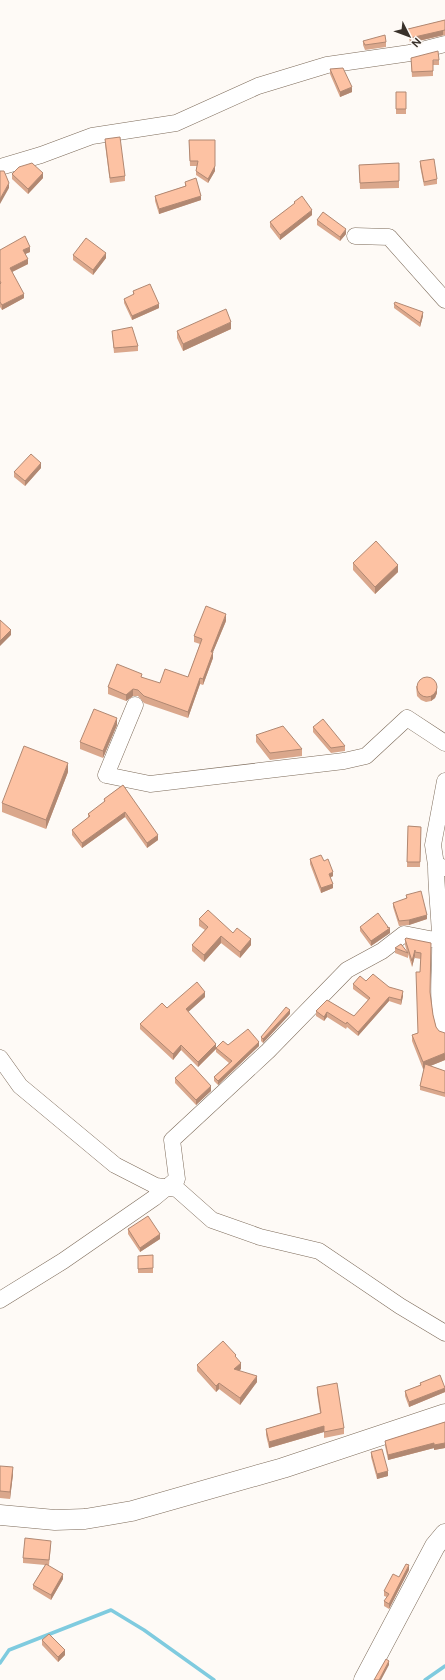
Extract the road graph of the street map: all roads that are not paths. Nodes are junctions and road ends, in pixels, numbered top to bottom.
1 (445, 44) edge
2 (0, 167) edge
3 (355, 236) dead end
4 (445, 300) edge
5 (135, 705) dead end
6 (445, 743) edge
7 (445, 781) edge
8 (441, 867) edge
9 (440, 941) junction
10 (445, 1030) edge
11 (0, 1058) edge
12 (165, 1188) junction
13 (0, 1300) edge
14 (445, 1332) edge
15 (445, 1414) edge
16 (0, 1515) edge
17 (445, 1534) edge
18 (364, 1680) edge

1 - 2 street
3 - 4 street
5 - 6 street
7 - 8 street
8 - 9 street
9 - 10 street
9 - 12 street
11 - 12 street
12 - 13 street
12 - 14 street
15 - 16 main road
17 - 18 main road

